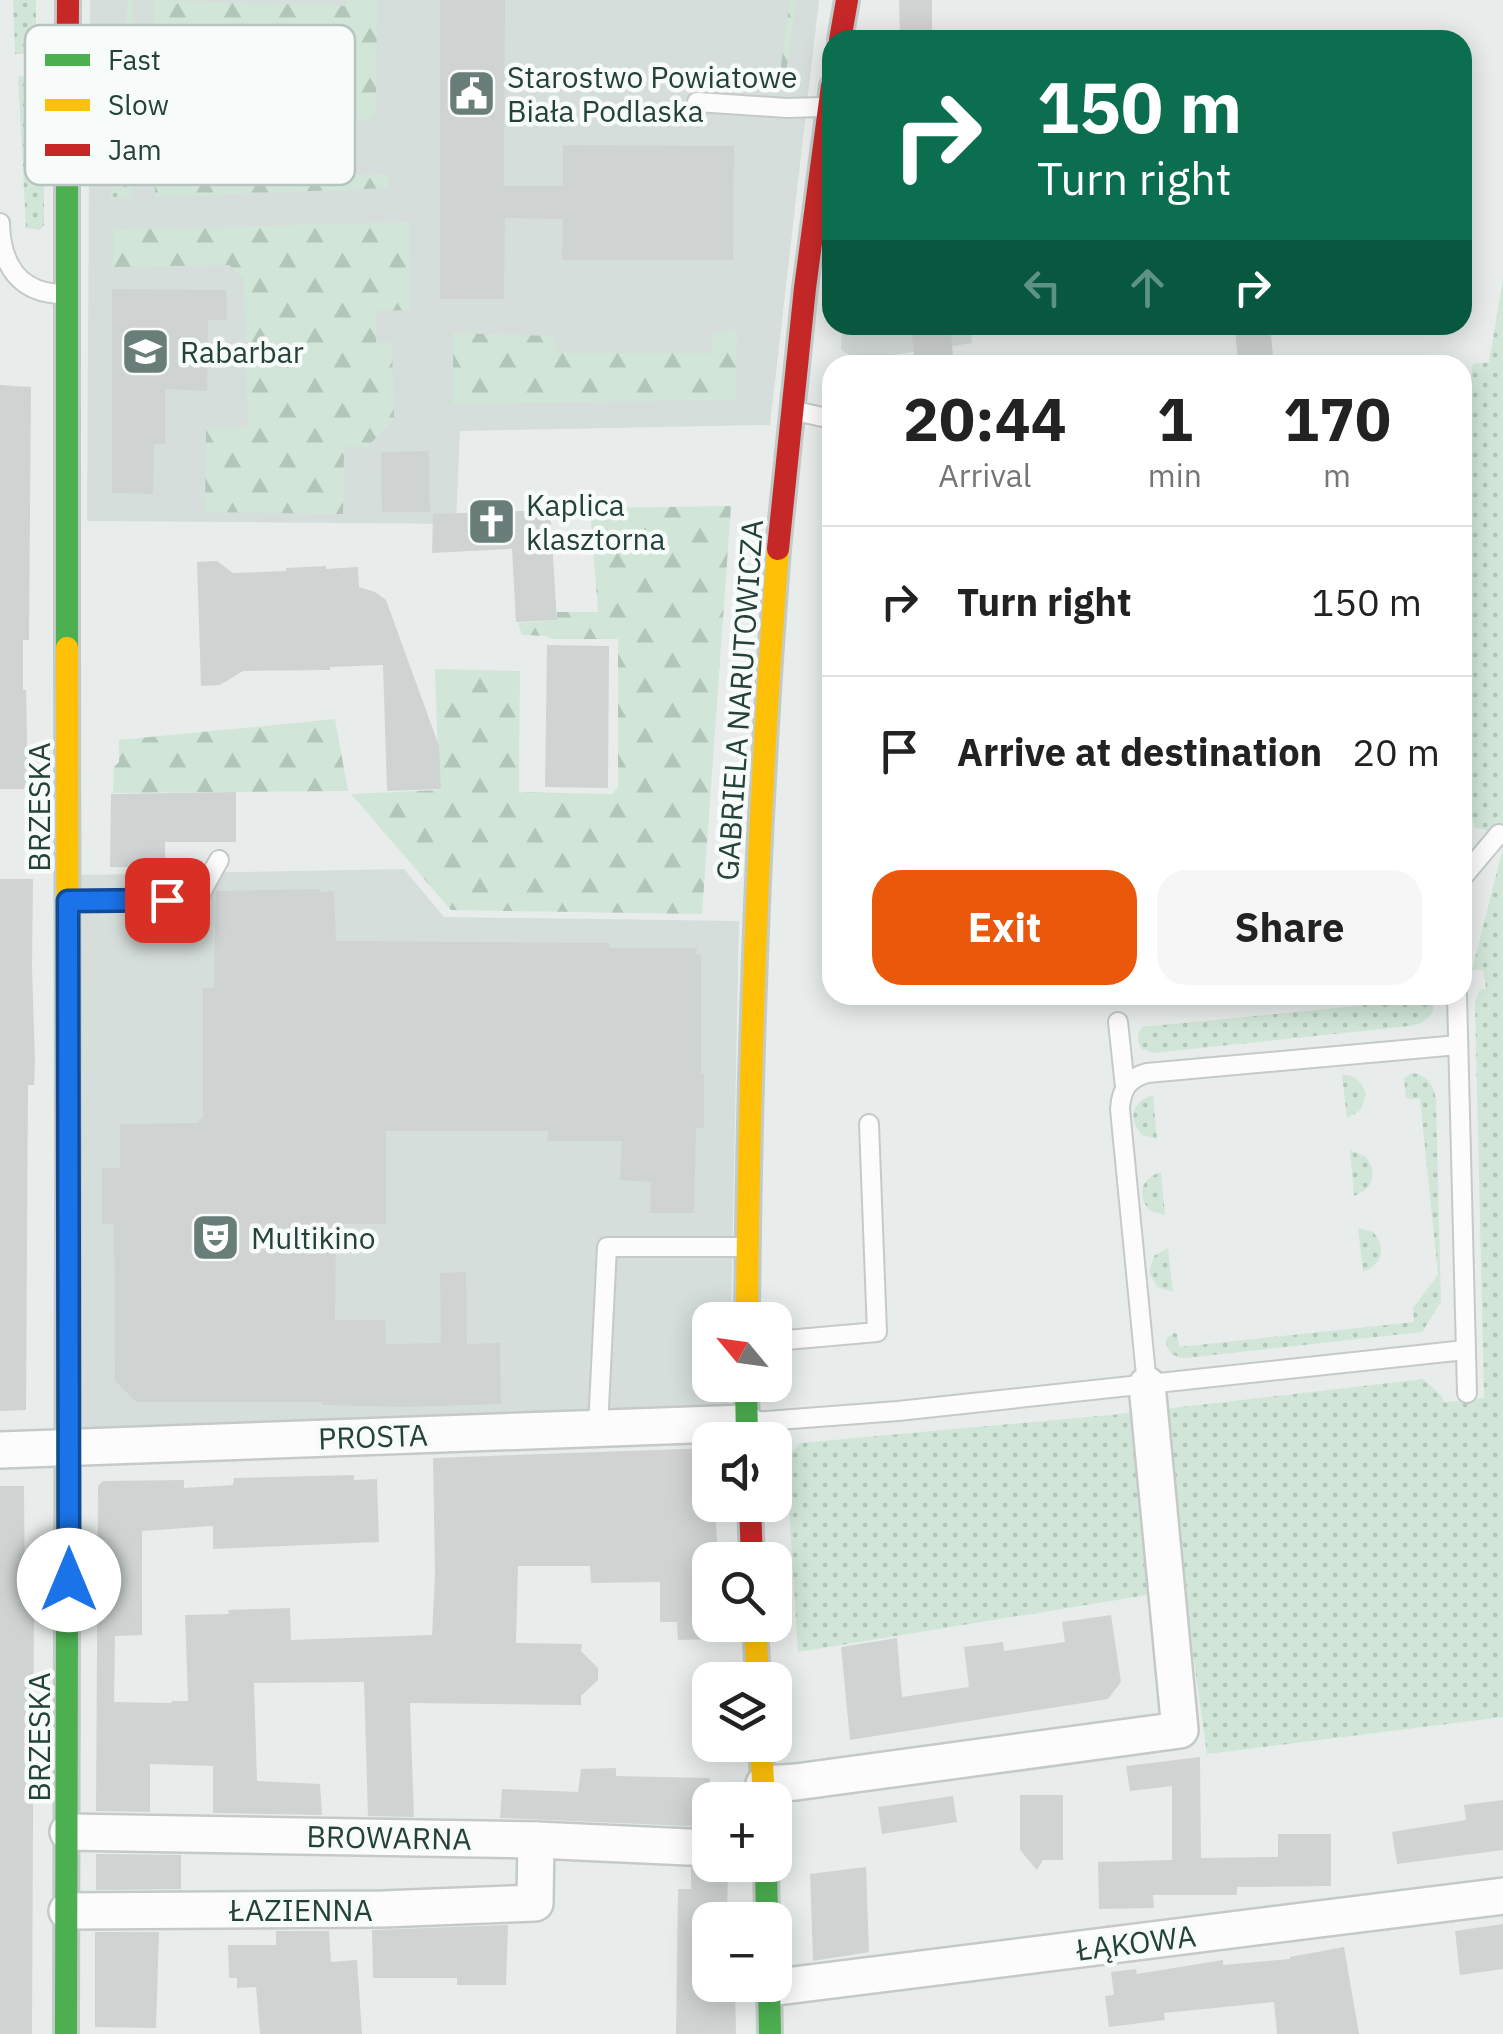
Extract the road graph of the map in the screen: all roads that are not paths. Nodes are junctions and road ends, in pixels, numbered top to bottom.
1 (68, 0) edge
2 (847, 0) edge
3 (68, 25) edge
4 (842, 30) edge
5 (822, 99) edge
6 (697, 102) dead end
7 (67, 185) edge
8 (0, 223) edge
9 (822, 239) edge
10 (67, 294) junction
11 (790, 410) junction
12 (822, 417) edge
13 (1499, 834) dead end
14 (219, 860) dead end
15 (1472, 866) edge
16 (68, 901) junction
17 (1457, 1005) edge
18 (1118, 1022) dead end
19 (1458, 1045) junction
20 (1126, 1087) junction
21 (869, 1124) dead end
22 (747, 1247) junction
23 (746, 1302) edge
24 (792, 1340) edge
25 (1465, 1350) junction
26 (1147, 1385) junction
27 (1466, 1392) dead end
28 (792, 1425) edge
29 (598, 1427) junction
30 (692, 1430) edge
31 (69, 1448) junction
32 (0, 1450) edge
33 (792, 1783) edge
34 (68, 1832) junction
35 (536, 1840) junction
36 (692, 1847) edge
37 (1503, 1896) edge
38 (67, 1911) junction
39 (792, 1984) edge
40 (769, 2002) edge
41 (66, 2034) edge
42 (770, 2034) edge

1 - 3 street, BRZESKA
2 - 4 street
5 - 6 lane
7 - 10 street, BRZESKA
8 - 10 lane
9 - 11 street, GABRIELA NARUTOWICZA
10 - 16 street, BRZESKA
11 - 12 lane
11 - 22 street, GABRIELA NARUTOWICZA
13 - 15 lane
14 - 16 lane
16 - 31 street, BRZESKA
17 - 19 lane
18 - 20 lane
19 - 20 lane
19 - 25 lane
20 - 26 lane
21 - 24 lane
22 - 23 street, GABRIELA NARUTOWICZA
22 - 29 lane
25 - 26 lane
25 - 27 lane
26 - 28 lane
26 - 33 street
29 - 30 street, PROSTA
29 - 31 street, PROSTA
31 - 32 street, PROSTA
31 - 34 street, BRZESKA
34 - 35 street, BROWARNA
34 - 38 street, BRZESKA
35 - 36 street, BROWARNA
35 - 38 street, ŁAZIENNA
37 - 39 street, ŁĄKOWA
38 - 41 street, BRZESKA
40 - 42 street

